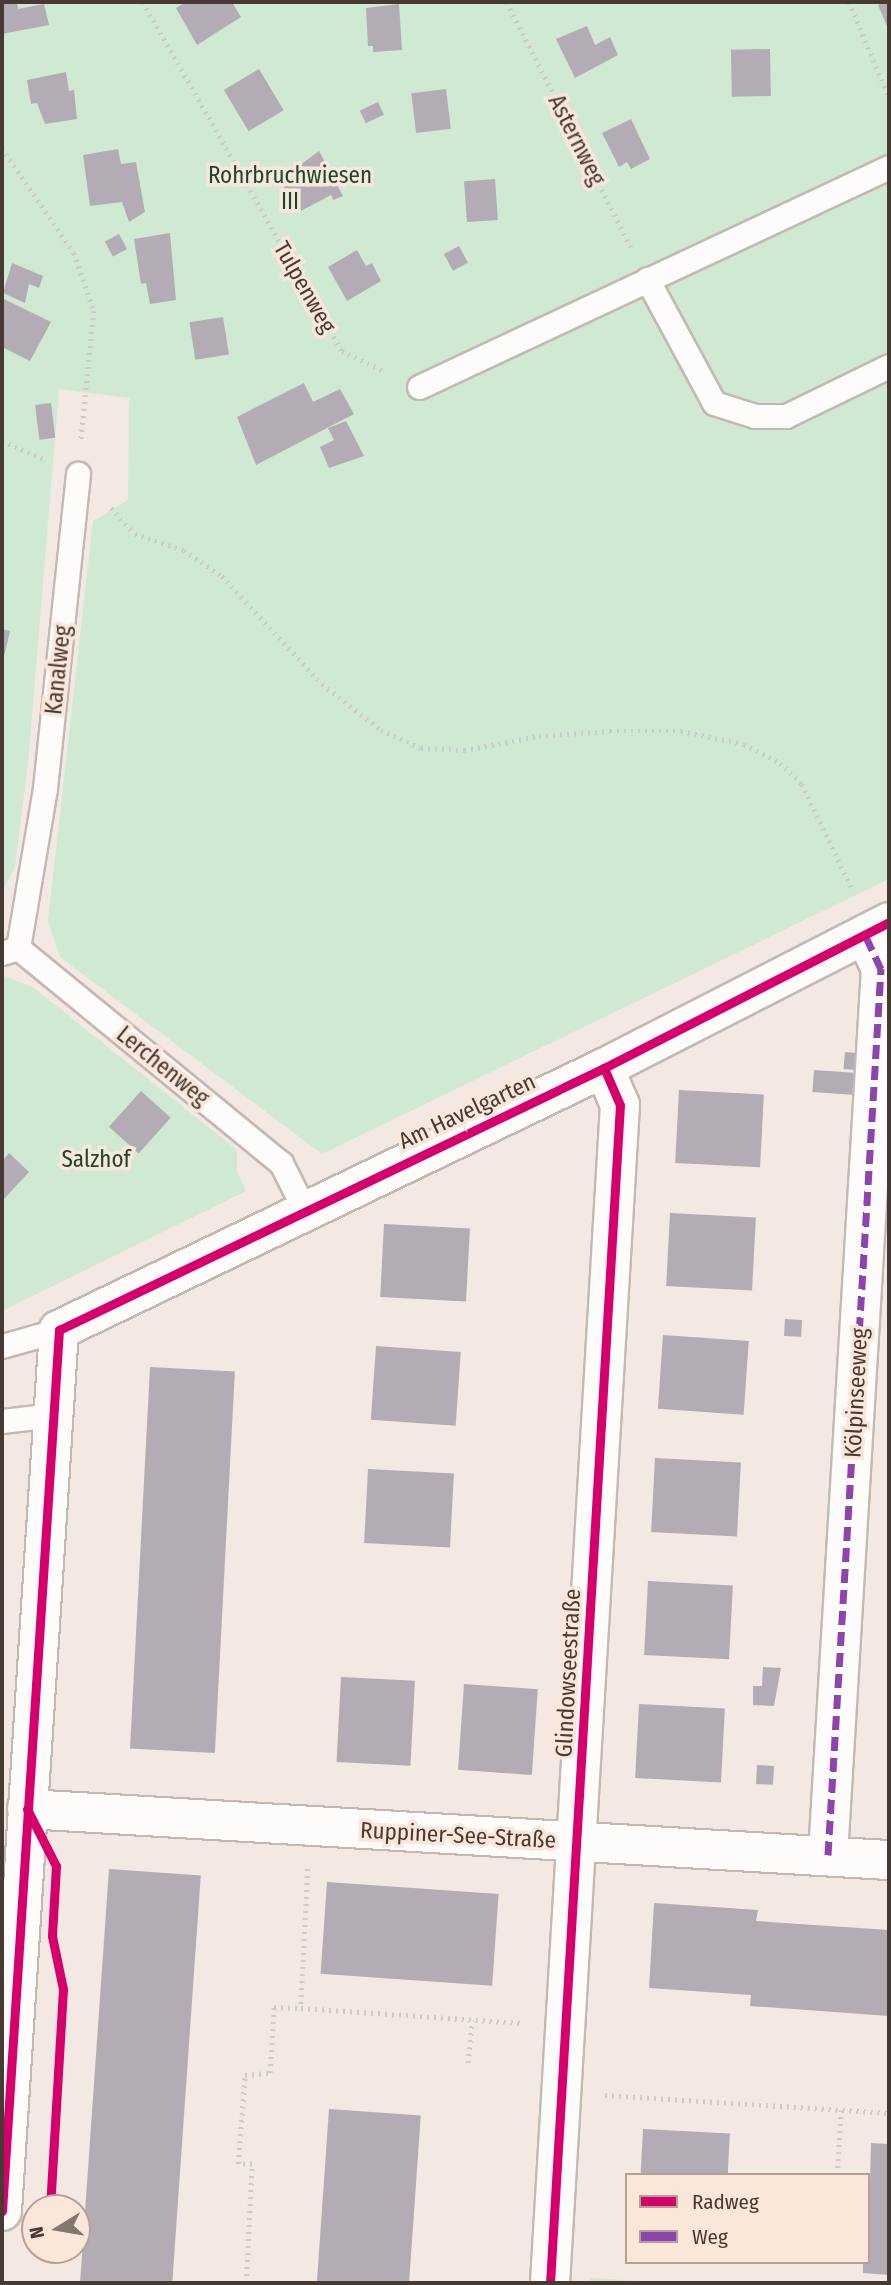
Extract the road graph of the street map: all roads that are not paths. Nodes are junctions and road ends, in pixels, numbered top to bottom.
1 (889, 167) edge
2 (647, 279) junction
3 (889, 366) edge
4 (419, 387) road end
5 (78, 474) road end
6 (877, 928) edge
7 (10, 950) edge
8 (604, 1068) junction
9 (304, 1209) junction
10 (59, 1329) junction
11 (2, 1346) edge
12 (52, 1415) junction
13 (2, 1421) edge
14 (27, 1810) junction
15 (577, 1842) junction
16 (828, 1855) junction
17 (889, 1860) edge
18 (2, 2211) edge
19 (550, 2283) edge

1 - 2 lane
2 - 3 lane
2 - 4 lane
5 - 7 lane, Kanalweg
6 - 8 street, Am Havelgarten
6 - 16 street, Kölpinseeweg
7 - 9 lane, Lerchenweg
8 - 9 street, Am Havelgarten
8 - 15 street, Glindowseestraße
9 - 10 street, Am Havelgarten
10 - 11 lane
10 - 12 street
12 - 13 lane
12 - 14 street
14 - 15 street, Ruppiner-See-Straße
14 - 18 street
15 - 16 street, Ruppiner-See-Straße
15 - 19 street, Glindowseestraße
16 - 17 street, Ruppiner-See-Straße

